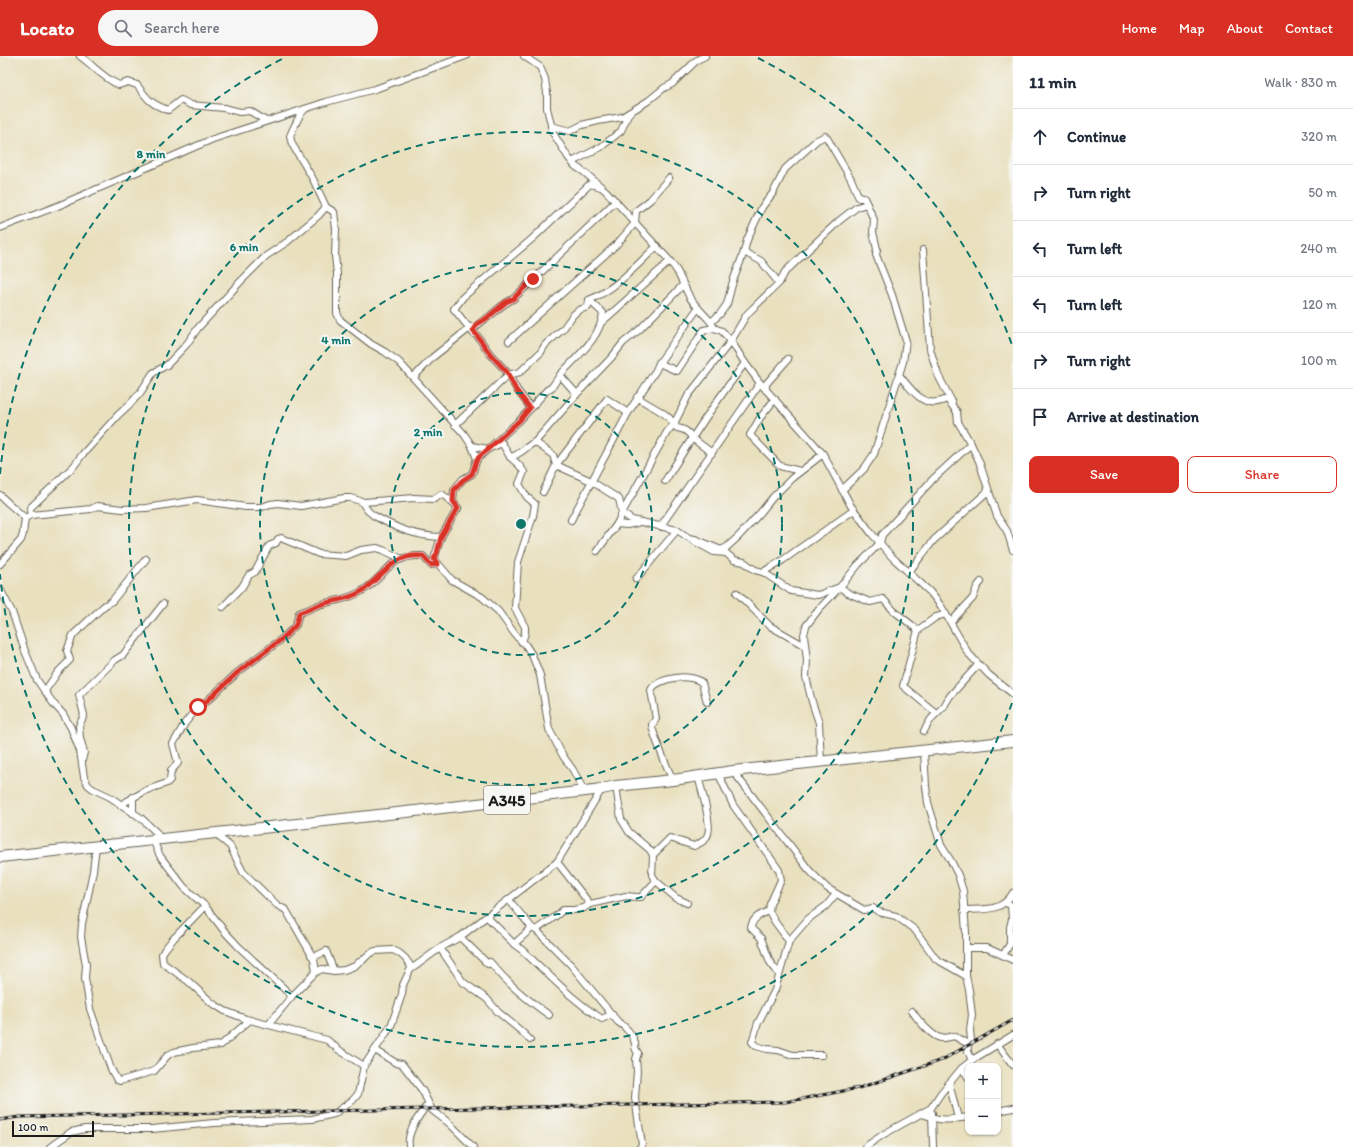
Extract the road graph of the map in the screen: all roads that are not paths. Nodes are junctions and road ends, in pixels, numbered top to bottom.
1 (80, 56) edge
2 (466, 56) edge
3 (524, 56) edge
4 (705, 56) edge
5 (533, 59) edge
6 (305, 108) junction
7 (629, 113) junction
8 (266, 121) junction
9 (551, 126) junction
10 (572, 162) junction
11 (669, 178) dead end
12 (603, 188) junction
13 (616, 201) junction
14 (867, 204) junction
15 (326, 207) junction
16 (635, 223) junction
17 (0, 228) edge
18 (657, 246) junction
19 (923, 250) dead end
20 (744, 252) junction
21 (670, 261) junction
22 (779, 283) junction
23 (683, 285) junction
24 (589, 300) junction
25 (698, 308) junction
26 (484, 317) dead end
27 (602, 322) junction
28 (712, 325) junction
29 (469, 328) junction
30 (509, 341) dead end
31 (731, 341) junction
32 (489, 352) junction
33 (788, 359) dead end
34 (659, 363) junction
35 (745, 363) junction
36 (508, 375) junction
37 (560, 375) junction
38 (899, 375) junction
39 (414, 377) junction
40 (760, 383) junction
41 (766, 390) junction
42 (576, 395) junction
43 (637, 397) junction
44 (775, 399) junction
45 (530, 408) junction
46 (957, 412) junction
47 (628, 413) junction
48 (674, 424) junction
49 (455, 425) junction
50 (692, 438) junction
51 (535, 442) junction
52 (971, 444) junction
53 (472, 446) junction
54 (488, 449) junction
55 (712, 453) junction
56 (822, 454) junction
57 (510, 457) junction
58 (477, 459) junction
59 (556, 465) junction
60 (800, 471) junction
61 (591, 481) junction
62 (665, 481) dead end
63 (842, 490) junction
64 (988, 491) junction
65 (543, 492) dead end
66 (0, 495) edge
67 (0, 500) edge
68 (360, 502) junction
69 (9, 506) junction
70 (458, 508) junction
71 (854, 510) junction
72 (762, 512) junction
73 (622, 513) junction
74 (28, 516) junction
75 (571, 520) dead end
76 (646, 522) junction
77 (617, 524) junction
78 (660, 527) junction
79 (677, 530) junction
80 (441, 537) junction
81 (689, 538) junction
82 (880, 543) junction
83 (1013, 550) edge
84 (597, 551) dead end
85 (9, 553) junction
86 (726, 553) junction
87 (0, 556) edge
88 (146, 559) dead end
89 (402, 559) junction
90 (0, 564) edge
91 (438, 564) junction
92 (763, 572) junction
93 (908, 573) junction
94 (636, 578) dead end
95 (981, 582) dead end
96 (840, 587) junction
97 (0, 590) edge
98 (737, 593) dead end
99 (163, 604) dead end
100 (223, 607) dead end
101 (946, 614) junction
102 (951, 622) junction
103 (918, 630) junction
104 (522, 642) junction
105 (805, 646) junction
106 (978, 665) junction
107 (44, 690) junction
108 (1013, 694) edge
109 (707, 702) dead end
110 (936, 713) junction
111 (924, 731) dead end
112 (1013, 741) edge
113 (924, 751) junction
114 (821, 762) junction
115 (81, 763) junction
116 (733, 771) junction
117 (718, 773) junction
118 (698, 776) junction
119 (672, 780) junction
120 (616, 786) junction
121 (602, 789) junction
122 (584, 791) junction
123 (133, 797) junction
124 (120, 804) junction
125 (133, 813) junction
126 (217, 832) junction
127 (156, 840) junction
128 (96, 846) junction
129 (652, 855) junction
130 (0, 857) edge
131 (557, 862) junction
132 (656, 881) junction
133 (1013, 893) edge
134 (836, 894) junction
135 (508, 900) junction
136 (687, 903) dead end
137 (590, 904) junction
138 (1005, 904) junction
139 (205, 906) junction
140 (964, 910) junction
141 (769, 911) junction
142 (486, 917) junction
143 (534, 929) junction
144 (460, 937) junction
145 (788, 941) junction
146 (514, 944) junction
147 (440, 948) junction
148 (966, 948) junction
149 (1003, 954) junction
150 (312, 955) junction
151 (1013, 960) edge
152 (412, 968) junction
153 (334, 971) junction
154 (316, 972) junction
155 (779, 974) junction
156 (966, 976) junction
157 (292, 996) junction
158 (912, 1011) dead end
159 (612, 1014) junction
160 (549, 1015) dead end
161 (250, 1020) junction
162 (269, 1024) junction
163 (1013, 1035) edge
164 (530, 1040) dead end
165 (968, 1044) junction
166 (997, 1044) junction
167 (375, 1050) junction
168 (822, 1055) dead end
169 (972, 1060) junction
170 (1013, 1065) edge
171 (364, 1066) junction
172 (962, 1068) junction
173 (965, 1072) edge
174 (949, 1083) junction
175 (428, 1104) junction
176 (932, 1108) junction
177 (921, 1114) junction
178 (932, 1116) junction
179 (965, 1117) edge
180 (958, 1118) junction
181 (409, 1146) dead end
182 (50, 1147) edge
183 (473, 1147) edge
184 (640, 1147) edge
185 (865, 1147) edge
186 (933, 1147) edge

1 - 8 street
2 - 6 street
3 - 5 street
4 - 7 street
5 - 9 street
6 - 8 street
6 - 15 street
7 - 9 street
7 - 10 street
8 - 17 street
9 - 10 street
10 - 12 street
11 - 16 street
12 - 13 street
12 - 29 street
13 - 16 street
13 - 32 street
14 - 20 street
14 - 22 street
14 - 38 street
15 - 39 street
15 - 74 street
16 - 18 street
16 - 30 street
18 - 21 street
18 - 24 street
19 - 46 street
20 - 22 street
20 - 28 street
21 - 23 street
21 - 27 street
22 - 31 street
23 - 25 street
23 - 42 street
24 - 27 street
24 - 36 street
25 - 28 street
25 - 34 street
26 - 29 street
27 - 37 street
28 - 31 street
28 - 34 street
29 - 32 street
29 - 39 street
31 - 35 street
31 - 48 street
32 - 36 street
33 - 41 street
34 - 43 street
35 - 40 street
35 - 50 street
36 - 45 street
36 - 49 street
37 - 42 street
37 - 45 street
38 - 46 street
38 - 63 street
39 - 49 street
40 - 41 street
40 - 55 street
41 - 44 street
42 - 51 street
43 - 47 street
43 - 48 street
44 - 56 street
44 - 60 street
45 - 54 street
46 - 52 street
47 - 59 street
47 - 61 street
48 - 50 street
48 - 73 street
49 - 53 street
50 - 55 street
50 - 62 street
51 - 57 street
51 - 59 street
52 - 64 street
52 - 82 street
53 - 54 street
53 - 58 street
54 - 57 street
54 - 58 street
55 - 78 street
56 - 60 street
56 - 63 street
57 - 104 street
58 - 70 street
59 - 61 street
59 - 65 street
60 - 72 street
61 - 73 street
61 - 75 street
63 - 71 street
64 - 83 street
64 - 93 street
66 - 69 street
67 - 69 street
68 - 70 street
68 - 74 street
68 - 80 street
69 - 74 street
70 - 80 street
71 - 82 street
71 - 92 street
72 - 81 street
72 - 86 street
73 - 76 street
73 - 77 street
74 - 85 street
76 - 77 street
76 - 78 street
77 - 84 street
78 - 79 street
79 - 81 street
79 - 94 street
80 - 91 street
81 - 86 street
82 - 93 street
82 - 96 street
85 - 87 street
85 - 90 street
86 - 92 street
88 - 107 street
89 - 91 street
89 - 100 street
89 - 123 street
91 - 104 street
92 - 96 street
93 - 101 street
95 - 102 street
96 - 103 street
96 - 105 street
97 - 107 street
98 - 105 street
99 - 115 street
101 - 102 street
101 - 103 street
102 - 106 street
103 - 110 street
104 - 122 street
105 - 114 street
106 - 108 street
106 - 110 street
107 - 115 street
109 - 119 street
110 - 111 street
112 - 113 highway, A345
113 - 114 highway, A345
113 - 140 street
114 - 116 highway, A345
115 - 124 street
116 - 117 highway, A345
116 - 134 street
117 - 118 highway, A345
117 - 141 street
118 - 119 highway, A345
118 - 129 street
119 - 120 highway, A345
120 - 121 highway, A345
120 - 129 street
121 - 122 highway, A345
121 - 131 street
122 - 126 highway, A345
123 - 124 street
123 - 125 street
124 - 125 street
125 - 127 street
126 - 127 highway, A345
126 - 150 street
127 - 128 highway, A345
127 - 139 street
128 - 130 highway, A345
128 - 161 street
129 - 132 street
131 - 135 street
131 - 137 street
132 - 136 street
132 - 137 street
133 - 138 street
134 - 145 street
134 - 156 street
135 - 142 street
135 - 143 street
137 - 143 street
138 - 140 street
138 - 149 street
139 - 157 street
139 - 161 street
140 - 148 street
141 - 145 street
141 - 155 street
142 - 144 street
142 - 146 street
143 - 146 street
143 - 159 street
144 - 147 street
144 - 160 street
145 - 155 street
146 - 159 street
147 - 152 street
147 - 164 street
148 - 149 street
148 - 156 street
149 - 151 street
150 - 153 street
150 - 154 street
152 - 153 street
152 - 167 street
153 - 154 street
154 - 157 street
155 - 168 street
156 - 165 street
157 - 162 street
158 - 165 street
159 - 184 street
161 - 162 street
162 - 171 street
163 - 166 street
165 - 169 street
166 - 169 street
166 - 170 street
167 - 171 street
167 - 175 street
169 - 172 street
171 - 182 street
172 - 173 street
172 - 174 street
174 - 176 street
174 - 180 street
175 - 181 street
175 - 183 street
176 - 177 street
176 - 178 street
177 - 178 street
177 - 185 street
178 - 180 street
178 - 186 street
179 - 180 street

